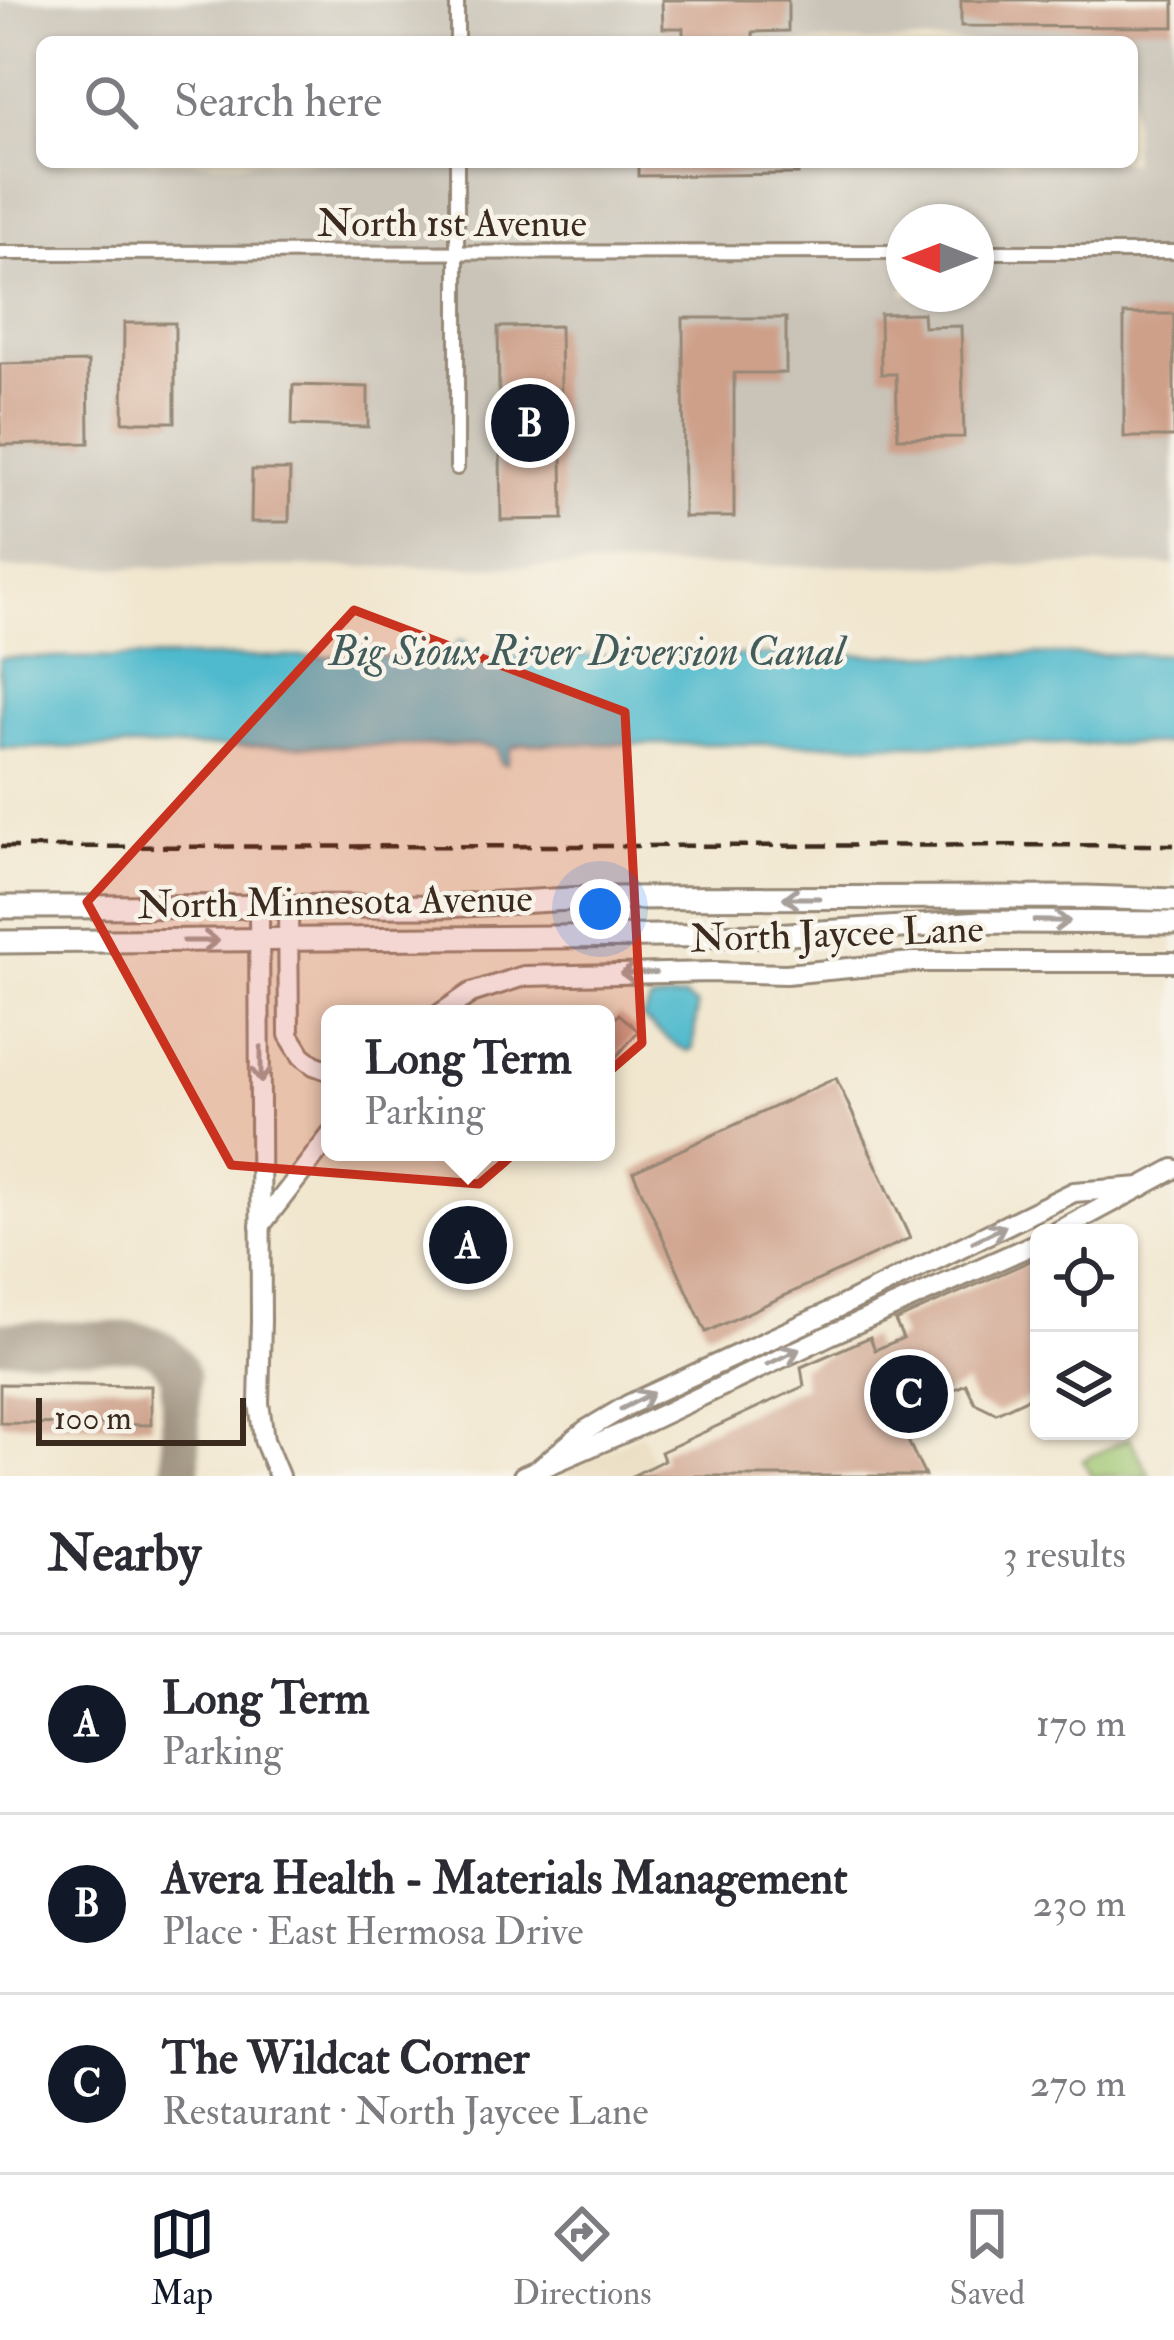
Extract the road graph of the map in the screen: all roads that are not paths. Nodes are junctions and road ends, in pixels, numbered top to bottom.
1 (457, 0) edge
2 (457, 36) edge
3 (457, 168) edge
4 (886, 252) edge
5 (994, 252) edge
6 (1174, 252) edge
7 (457, 253) junction
8 (0, 254) edge
9 (457, 468) dead end
10 (1174, 900) edge
11 (288, 906) junction
12 (0, 907) edge
13 (259, 907) junction
14 (1174, 923) edge
15 (259, 940) junction
16 (288, 940) junction
17 (0, 942) edge
18 (1174, 962) edge
19 (454, 1005) edge
20 (321, 1068) edge
21 (321, 1148) edge
22 (1174, 1169) edge
23 (1141, 1187) junction
24 (1072, 1224) edge
25 (260, 1226) junction
26 (1030, 1246) edge
27 (532, 1472) edge
28 (279, 1476) edge

1 - 2 street
3 - 7 street
4 - 7 street, North 1st Avenue
5 - 6 street
7 - 8 street, North 1st Avenue
7 - 9 street
10 -> 11 main road, North Minnesota Avenue
11 - 13 main road, North Minnesota Avenue
11 - 16 main road
12 - 13 main road, North Minnesota Avenue
13 - 15 main road
16 -> 14 main road, North Minnesota Avenue
15 - 16 main road, North Minnesota Avenue
17 -> 15 main road, North Minnesota Avenue
15 -> 25 main road
16 - 20 main road
18 -> 19 main road, North Jaycee Lane
21 - 25 main road
22 - 23 main road
23 - 24 main road
27 -> 23 main road
25 - 28 main road
27 -> 26 main road

